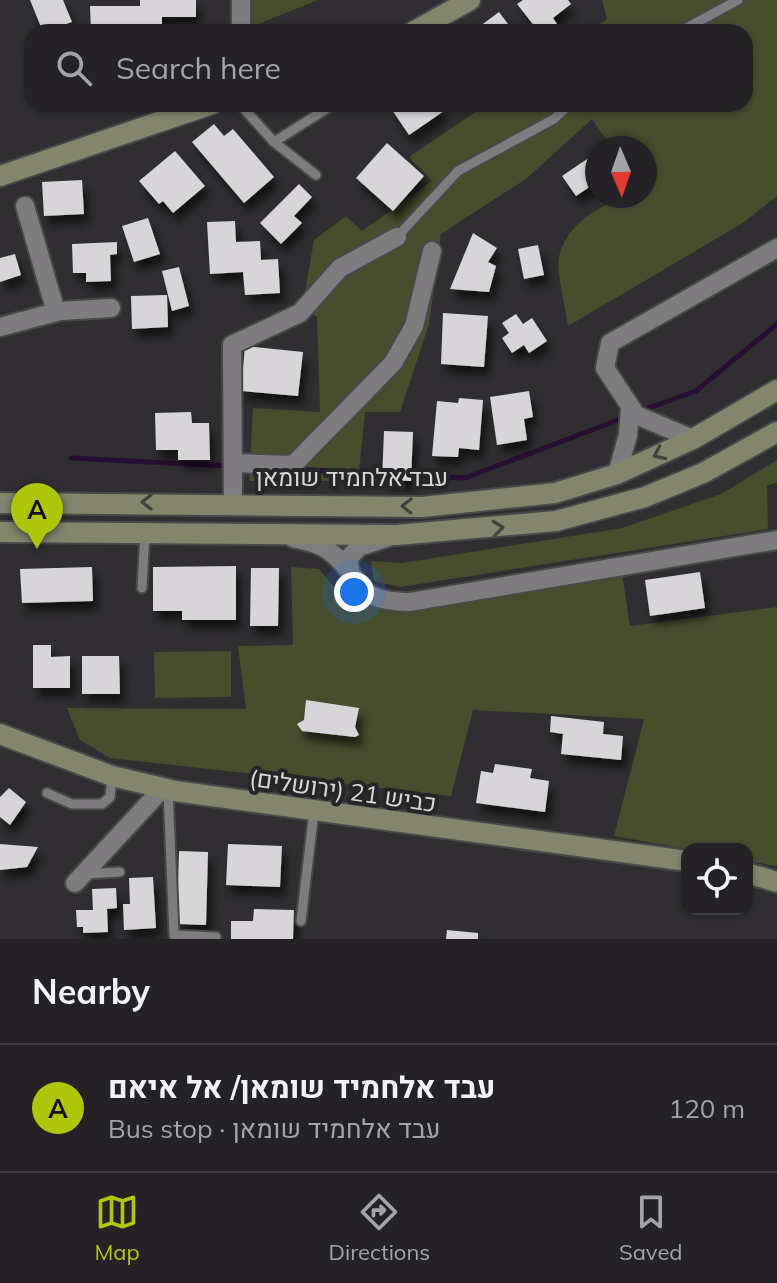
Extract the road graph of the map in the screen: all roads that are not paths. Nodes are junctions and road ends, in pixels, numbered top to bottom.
1 (241, 0) edge
2 (470, 0) edge
3 (738, 0) edge
4 (241, 24) edge
5 (427, 24) edge
6 (694, 24) edge
7 (189, 112) edge
8 (247, 112) edge
9 (321, 112) edge
10 (561, 112) edge
11 (274, 142) junction
12 (316, 175) dead end
13 (0, 179) edge
14 (25, 206) dead end
15 (397, 237) joint
16 (777, 248) edge
17 (432, 251) dead end
18 (111, 308) dead end
19 (56, 312) junction
20 (0, 327) edge
21 (777, 390) edge
22 (630, 409) junction
23 (777, 432) edge
24 (693, 439) junction
25 (233, 463) junction
26 (617, 474) junction
27 (0, 503) edge
28 (233, 503) junction
29 (0, 532) edge
30 (145, 532) junction
31 (268, 532) junction
32 (397, 535) junction
33 (777, 540) edge
34 (351, 575) junction
35 (142, 588) dead end
36 (0, 734) edge
37 (112, 776) junction
38 (165, 789) junction
39 (47, 793) dead end
40 (314, 811) junction
41 (681, 860) edge
42 (120, 872) dead end
43 (753, 875) edge
44 (78, 878) joint
45 (777, 882) edge
46 (301, 921) dead end
47 (216, 937) dead end

1 - 4 street
2 - 5 main road
3 - 6 lane
7 - 13 main road
8 - 11 lane
9 - 11 lane
10 - 15 lane
11 - 12 lane
14 - 19 street
15 - 25 street
16 - 22 street
17 - 25 street
18 - 19 street
19 - 20 street
21 - 24 main road, עבד אלחמיד שומאן
22 - 24 street
22 - 26 street
32 -> 23 main road
24 -> 26 main road, עבד אלחמיד שומאן
25 - 28 street
26 -> 28 main road, עבד אלחמיד שומאן
28 -> 27 main road, עבד אלחמיד שומאן
29 - 30 main road
30 - 31 main road
30 - 35 lane
31 - 32 main road
31 - 34 street
32 - 34 street
33 - 34 street
36 - 37 main road, כביש 21 (ירושלים)
37 - 38 main road, כביש 21 (ירושלים)
37 - 39 lane
38 - 40 main road, כביש 21 (ירושלים)
38 - 44 street
38 - 47 lane
40 - 41 main road, כביש 21 (ירושלים)
40 - 46 lane
42 - 44 lane
43 - 45 main road

